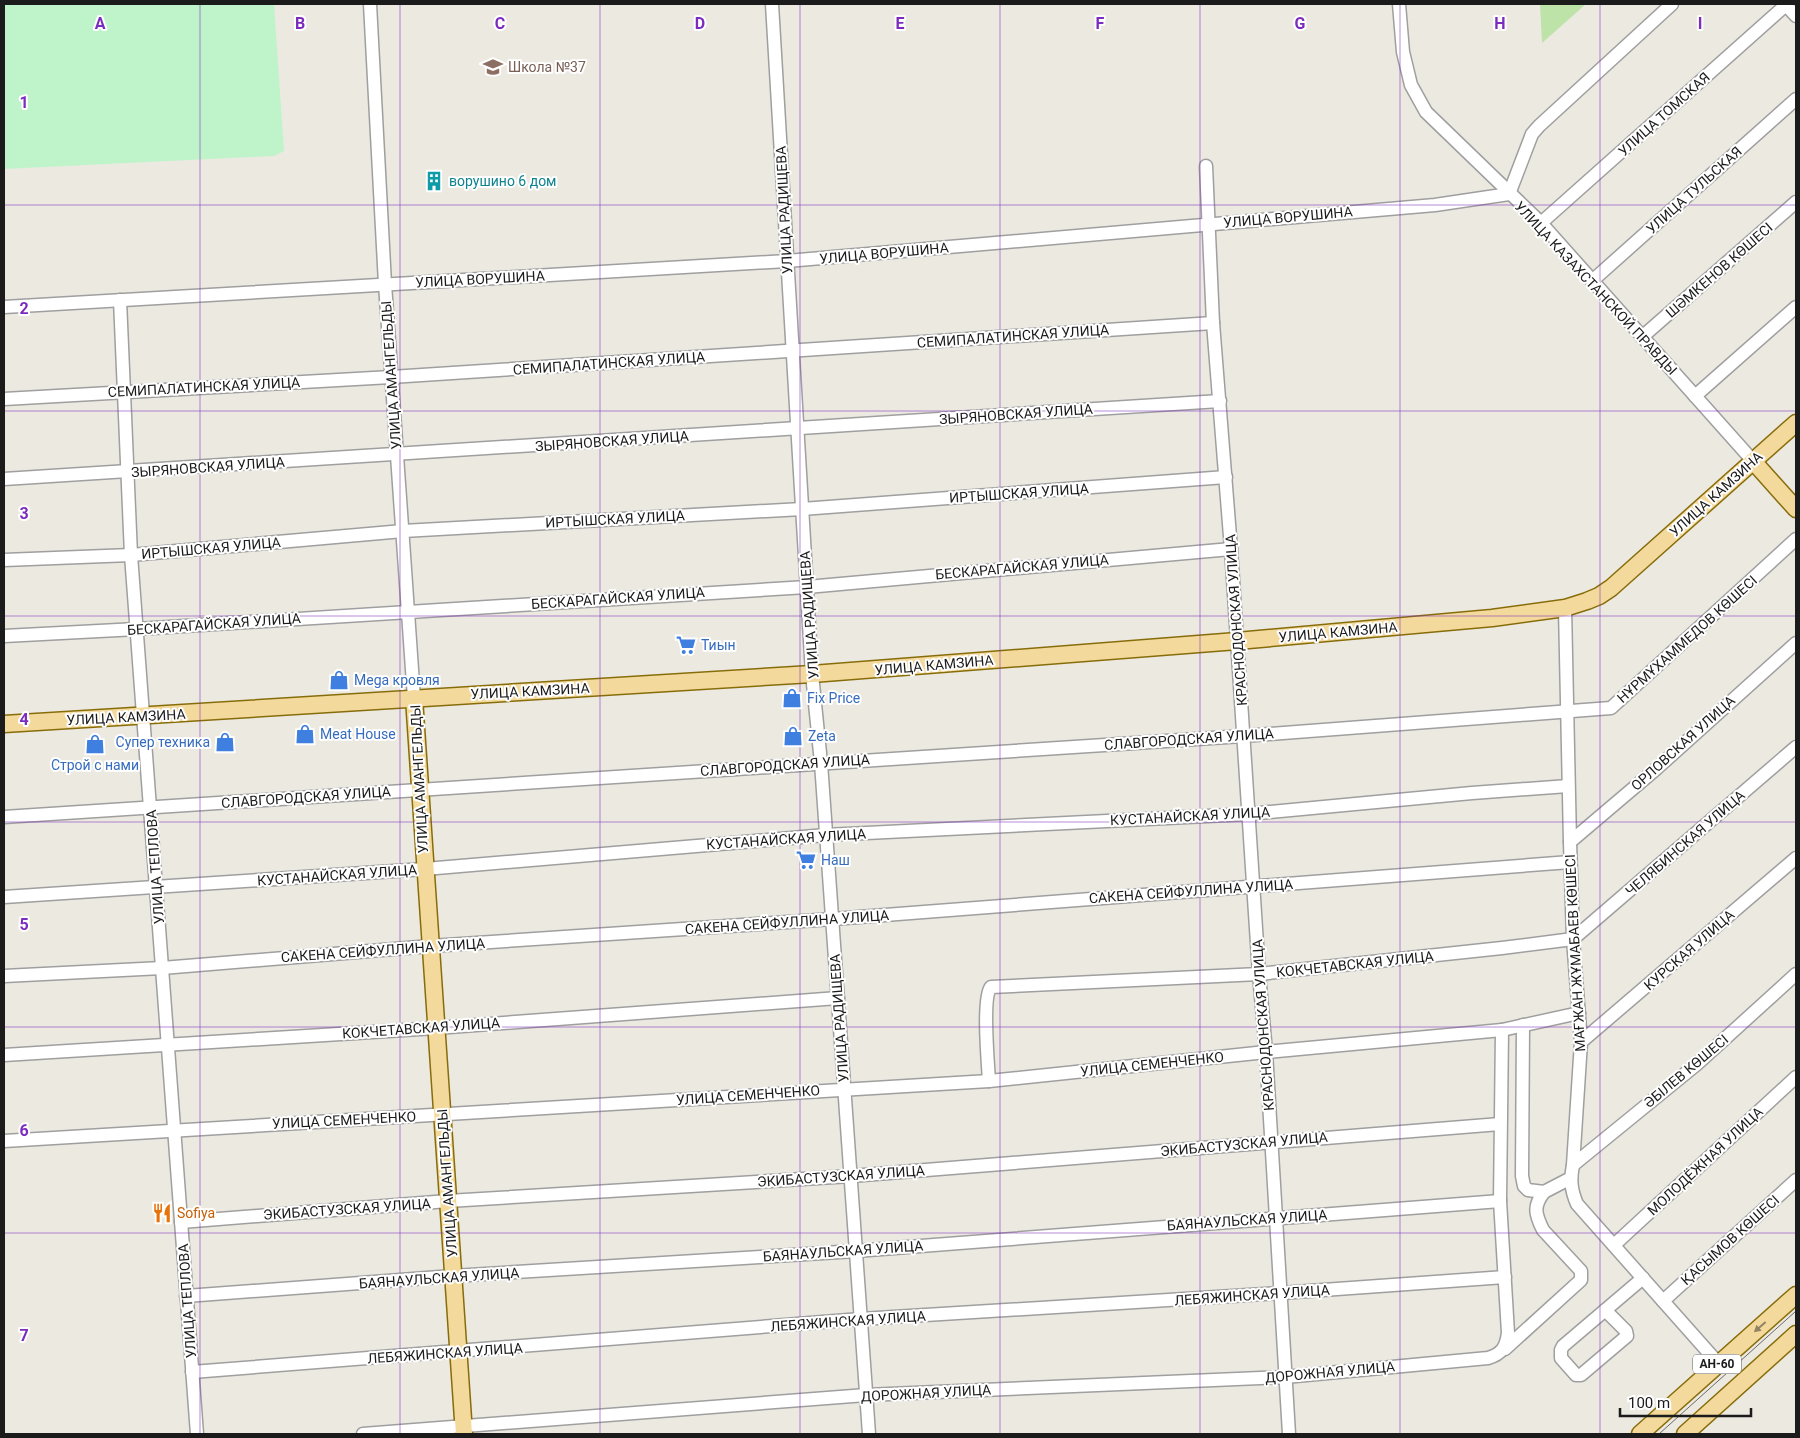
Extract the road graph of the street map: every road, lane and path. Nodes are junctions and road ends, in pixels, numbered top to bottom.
1 (370, 4) edge
2 (772, 4) edge
3 (1399, 4) edge
4 (1672, 4) edge
5 (1786, 4) edge
6 (1796, 16) edge
7 (1796, 99) edge
8 (1206, 166) dead end
9 (1509, 194) junction
10 (1796, 202) edge
11 (1541, 223) junction
12 (1210, 224) junction
13 (787, 261) junction
14 (1592, 281) junction
15 (385, 284) junction
16 (120, 300) junction
17 (4, 307) edge
18 (1796, 307) edge
19 (1213, 323) junction
20 (1642, 337) junction
21 (793, 351) junction
22 (391, 377) junction
23 (125, 392) junction
24 (1696, 396) junction
25 (4, 399) edge
26 (1220, 401) junction
27 (1796, 423) edge
28 (797, 429) junction
29 (397, 454) junction
30 (1753, 461) junction
31 (129, 472) junction
32 (1226, 477) junction
33 (4, 479) edge
34 (802, 509) junction
35 (1796, 509) edge
36 (403, 531) junction
37 (1796, 539) edge
38 (1231, 549) junction
39 (131, 555) junction
40 (4, 560) edge
41 (807, 587) junction
42 (1565, 608) junction
43 (409, 611) junction
44 (137, 629) junction
45 (4, 636) edge
46 (1237, 641) junction
47 (1796, 643) edge
48 (812, 674) junction
49 (414, 698) junction
50 (1566, 710) junction
51 (143, 716) junction
52 (4, 724) edge
53 (1243, 736) junction
54 (1796, 747) edge
55 (821, 763) junction
56 (1568, 786) junction
57 (421, 789) junction
58 (150, 808) junction
59 (1248, 814) junction
60 (4, 817) edge
61 (826, 835) junction
62 (1570, 842) junction
63 (1796, 858) edge
64 (1570, 862) junction
65 (425, 869) junction
66 (156, 886) junction
67 (1253, 886) junction
68 (4, 896) edge
69 (832, 919) junction
70 (1573, 939) junction
71 (431, 946) junction
72 (162, 968) junction
73 (1259, 974) junction
74 (1796, 974) edge
75 (4, 976) edge
76 (838, 998) junction
77 (1579, 1013) junction
78 (1523, 1026) junction
79 (436, 1028) junction
80 (1502, 1030) junction
81 (1581, 1042) junction
82 (168, 1045) junction
83 (1266, 1052) junction
84 (4, 1055) edge
85 (1796, 1077) edge
86 (989, 1081) junction
87 (844, 1090) junction
88 (442, 1114) junction
89 (1500, 1124) junction
90 (174, 1130) junction
91 (4, 1141) edge
92 (1271, 1142) junction
93 (1572, 1171) junction
94 (851, 1176) junction
95 (1796, 1180) edge
96 (1544, 1192) junction
97 (448, 1201) junction
98 (1500, 1201) junction
99 (1277, 1218) junction
100 (181, 1222) junction
101 (1614, 1245) junction
102 (856, 1251) junction
103 (453, 1276) junction
104 (1505, 1277) junction
105 (1643, 1278) junction
106 (1281, 1294) junction
107 (1796, 1295) edge
108 (186, 1296) junction
109 (1663, 1301) junction
110 (1605, 1310) junction
111 (861, 1319) junction
112 (1796, 1334) edge
113 (1503, 1350) junction
114 (458, 1352) junction
115 (1718, 1363) junction
116 (192, 1372) junction
117 (1285, 1377) junction
118 (866, 1396) junction
119 (463, 1431) edge
120 (197, 1434) edge
121 (363, 1434) edge
122 (869, 1434) edge
123 (1289, 1434) edge
124 (1640, 1434) edge
125 (1685, 1434) edge

1 - 15 street, УЛИЦА АМАНГЕЛЬДЫ
2 - 13 street, УЛИЦА РАДИЩЕВА
3 - 9 street, УЛИЦА КАЗАХСТАНСКОЙ ПРАВДЫ
4 - 9 street
5 - 6 street
5 - 11 street, УЛИЦА ТОМСКАЯ
7 - 14 street, УЛИЦА ТУЛЬСКАЯ
8 - 12 street, КРАСНОДОНСКАЯ УЛИЦА
9 - 11 street, УЛИЦА КАЗАХСТАНСКОЙ ПРАВДЫ
9 - 12 street, УЛИЦА ВОРУШИНА
10 - 20 street, ШӘМКЕНОВ КӨШЕСІ
11 - 14 street, УЛИЦА КАЗАХСТАНСКОЙ ПРАВДЫ
12 - 13 street, УЛИЦА ВОРУШИНА
12 - 19 street, КРАСНОДОНСКАЯ УЛИЦА
13 - 15 street, УЛИЦА ВОРУШИНА
13 - 21 street, УЛИЦА РАДИЩЕВА
14 - 20 street, УЛИЦА КАЗАХСТАНСКОЙ ПРАВДЫ
15 - 16 street, УЛИЦА ВОРУШИНА
15 - 22 street, УЛИЦА АМАНГЕЛЬДЫ
16 - 17 street, УЛИЦА ВОРУШИНА
16 - 23 street, УЛИЦА ТЕПЛОВА
18 - 24 street
19 - 21 street, СЕМИПАЛАТИНСКАЯ УЛИЦА
19 - 26 street, КРАСНОДОНСКАЯ УЛИЦА
20 - 24 street, УЛИЦА КАЗАХСТАНСКОЙ ПРАВДЫ
21 - 22 street, СЕМИПАЛАТИНСКАЯ УЛИЦА
21 - 28 street, УЛИЦА РАДИЩЕВА
22 - 23 street, СЕМИПАЛАТИНСКАЯ УЛИЦА
22 - 29 street, УЛИЦА АМАНГЕЛЬДЫ
23 - 25 street, СЕМИПАЛАТИНСКАЯ УЛИЦА
23 - 31 street, УЛИЦА ТЕПЛОВА
24 - 30 street, УЛИЦА КАЗАХСТАНСКОЙ ПРАВДЫ
26 - 28 street, ЗЫРЯНОВСКАЯ УЛИЦА
26 - 32 street, КРАСНОДОНСКАЯ УЛИЦА
27 - 30 main road, УЛИЦА КАМЗИНА
28 - 29 street, ЗЫРЯНОВСКАЯ УЛИЦА
28 - 34 street, УЛИЦА РАДИЩЕВА
29 - 31 street, ЗЫРЯНОВСКАЯ УЛИЦА
29 - 36 street, УЛИЦА АМАНГЕЛЬДЫ
30 - 35 main road, УЛИЦА КАЗАХСТАНСКОЙ ПРАВДЫ
30 - 42 main road, УЛИЦА КАМЗИНА
31 - 33 street, ЗЫРЯНОВСКАЯ УЛИЦА
31 - 39 street, УЛИЦА ТЕПЛОВА
32 - 34 street, ИРТЫШСКАЯ УЛИЦА
32 - 38 street, КРАСНОДОНСКАЯ УЛИЦА
34 - 36 street, ИРТЫШСКАЯ УЛИЦА
34 - 41 street, УЛИЦА РАДИЩЕВА
36 - 39 street, ИРТЫШСКАЯ УЛИЦА
36 - 43 street, УЛИЦА АМАНГЕЛЬДЫ
37 - 50 street, НҰРМҰХАММЕДОВ КӨШЕСІ
38 - 41 street, БЕСКАРАГАЙСКАЯ УЛИЦА
38 - 46 street, КРАСНОДОНСКАЯ УЛИЦА
39 - 40 street, ИРТЫШСКАЯ УЛИЦА
39 - 44 street, УЛИЦА ТЕПЛОВА
41 - 43 street, БЕСКАРАГАЙСКАЯ УЛИЦА
41 - 48 street, УЛИЦА РАДИЩЕВА
42 - 46 main road, УЛИЦА КАМЗИНА
42 - 50 street, МАҒЖАН ЖҰМАБАЕВ КӨШЕСІ
43 - 44 street, БЕСКАРАГАЙСКАЯ УЛИЦА
43 - 49 street, УЛИЦА АМАНГЕЛЬДЫ
44 - 45 street, БЕСКАРАГАЙСКАЯ УЛИЦА
44 - 51 street, УЛИЦА ТЕПЛОВА
46 - 48 main road, УЛИЦА КАМЗИНА
46 - 53 street, КРАСНОДОНСКАЯ УЛИЦА
47 - 62 street, ОРЛОВСКАЯ УЛИЦА
48 - 49 main road, УЛИЦА КАМЗИНА
48 - 55 street, УЛИЦА РАДИЩЕВА
49 - 51 main road, УЛИЦА КАМЗИНА
49 - 57 main road, УЛИЦА АМАНГЕЛЬДЫ
50 - 53 street, СЛАВГОРОДСКАЯ УЛИЦА
50 - 56 street, МАҒЖАН ЖҰМАБАЕВ КӨШЕСІ
51 - 52 main road, УЛИЦА КАМЗИНА
51 - 58 street, УЛИЦА ТЕПЛОВА
53 - 55 street, СЛАВГОРОДСКАЯ УЛИЦА
53 - 59 street, КРАСНОДОНСКАЯ УЛИЦА
54 - 70 street, ЧЕЛЯБИНСКАЯ УЛИЦА
55 - 57 street, СЛАВГОРОДСКАЯ УЛИЦА
55 - 61 street, УЛИЦА РАДИЩЕВА
56 - 59 street, КУСТАНАЙСКАЯ УЛИЦА
56 - 62 street, МАҒЖАН ЖҰМАБАЕВ КӨШЕСІ
57 - 58 street, СЛАВГОРОДСКАЯ УЛИЦА
57 - 65 main road, УЛИЦА АМАНГЕЛЬДЫ
58 - 60 street, СЛАВГОРОДСКАЯ УЛИЦА
58 - 66 street, УЛИЦА ТЕПЛОВА
59 - 61 street, КУСТАНАЙСКАЯ УЛИЦА
59 - 67 street, КРАСНОДОНСКАЯ УЛИЦА
61 - 65 street, КУСТАНАЙСКАЯ УЛИЦА
61 - 69 street, УЛИЦА РАДИЩЕВА
62 - 64 street, МАҒЖАН ЖҰМАБАЕВ КӨШЕСІ
63 - 81 street, КУРСКАЯ УЛИЦА
64 - 67 street, САКЕНА СЕЙФУЛЛИНА УЛИЦА
64 - 70 street, МАҒЖАН ЖҰМАБАЕВ КӨШЕСІ
65 - 66 street, КУСТАНАЙСКАЯ УЛИЦА
65 - 71 main road, УЛИЦА АМАНГЕЛЬДЫ
66 - 68 street, КУСТАНАЙСКАЯ УЛИЦА
66 - 72 street, УЛИЦА ТЕПЛОВА
67 - 69 street, САКЕНА СЕЙФУЛЛИНА УЛИЦА
67 - 73 street, КРАСНОДОНСКАЯ УЛИЦА
69 - 71 street, САКЕНА СЕЙФУЛЛИНА УЛИЦА
69 - 76 street, УЛИЦА РАДИЩЕВА
70 - 73 street, КОКЧЕТАВСКАЯ УЛИЦА
70 - 77 street, МАҒЖАН ЖҰМАБАЕВ КӨШЕСІ
71 - 72 street, САКЕНА СЕЙФУЛЛИНА УЛИЦА
71 - 79 main road, УЛИЦА АМАНГЕЛЬДЫ
72 - 75 street, САКЕНА СЕЙФУЛЛИНА УЛИЦА
72 - 82 street, УЛИЦА ТЕПЛОВА
73 - 83 street, КРАСНОДОНСКАЯ УЛИЦА
73 - 86 street, КОКЧЕТАВСКАЯ УЛИЦА
74 - 93 street, ӘБІЛЕВ КӨШЕСІ
76 - 79 street, КОКЧЕТАВСКАЯ УЛИЦА
76 - 87 street, УЛИЦА РАДИЩЕВА
77 - 78 street, УЛИЦА СЕМЕНЧЕНКО
77 - 81 street, МАҒЖАН ЖҰМАБАЕВ КӨШЕСІ
78 - 80 street, УЛИЦА СЕМЕНЧЕНКО
78 - 96 street
79 - 82 street, КОКЧЕТАВСКАЯ УЛИЦА
79 - 88 main road, УЛИЦА АМАНГЕЛЬДЫ
80 - 83 street, УЛИЦА СЕМЕНЧЕНКО
80 - 89 street
81 - 93 street, МАҒЖАН ЖҰМАБАЕВ КӨШЕСІ
82 - 84 street, КОКЧЕТАВСКАЯ УЛИЦА
82 - 90 street, УЛИЦА ТЕПЛОВА
83 - 86 street, УЛИЦА СЕМЕНЧЕНКО
83 - 92 street, КРАСНОДОНСКАЯ УЛИЦА
85 - 101 street, МОЛОДЁЖНАЯ УЛИЦА
86 - 87 street, УЛИЦА СЕМЕНЧЕНКО
87 - 88 street, УЛИЦА СЕМЕНЧЕНКО
87 - 94 street, УЛИЦА РАДИЩЕВА
88 - 90 street, УЛИЦА СЕМЕНЧЕНКО
88 - 97 main road, УЛИЦА АМАНГЕЛЬДЫ
89 - 92 street, ЭКИБАСТУЗСКАЯ УЛИЦА
89 - 98 street
90 - 91 street, УЛИЦА СЕМЕНЧЕНКО
90 - 100 street, УЛИЦА ТЕПЛОВА
92 - 94 street, ЭКИБАСТУЗСКАЯ УЛИЦА
92 - 99 street, КРАСНОДОНСКАЯ УЛИЦА
93 - 96 street, ӘБІЛЕВ КӨШЕСІ
93 - 101 street, МАҒЖАН ЖҰМАБАЕВ КӨШЕСІ
94 - 97 street, ЭКИБАСТУЗСКАЯ УЛИЦА
94 - 102 street, УЛИЦА РАДИЩЕВА
95 - 109 street, ҚАСЫМОВ КӨШЕСІ
96 - 113 street
97 - 100 street, ЭКИБАСТУЗСКАЯ УЛИЦА
97 - 103 main road, УЛИЦА АМАНГЕЛЬДЫ
98 - 99 street, БАЯНАУЛЬСКАЯ УЛИЦА
98 - 104 street
99 - 102 street, БАЯНАУЛЬСКАЯ УЛИЦА
99 - 106 street, КРАСНОДОНСКАЯ УЛИЦА
100 - 108 street, УЛИЦА ТЕПЛОВА
101 - 105 street, МАҒЖАН ЖҰМАБАЕВ КӨШЕСІ
102 - 103 street, БАЯНАУЛЬСКАЯ УЛИЦА
102 - 111 street, УЛИЦА РАДИЩЕВА
103 - 108 street, БАЯНАУЛЬСКАЯ УЛИЦА
103 - 114 main road, УЛИЦА АМАНГЕЛЬДЫ
104 - 106 street, ЛЕБЯЖИНСКАЯ УЛИЦА
104 - 113 street
105 - 109 street, МАҒЖАН ЖҰМАБАЕВ КӨШЕСІ
105 - 110 street
106 - 111 street, ЛЕБЯЖИНСКАЯ УЛИЦА
106 - 117 street, КРАСНОДОНСКАЯ УЛИЦА
107 -> 115 main road, АН-60
108 - 116 street, УЛИЦА ТЕПЛОВА
109 - 115 street, МАҒЖАН ЖҰМАБАЕВ КӨШЕСІ
110 - 110 street
111 - 114 street, ЛЕБЯЖИНСКАЯ УЛИЦА
111 - 118 street, УЛИЦА РАДИЩЕВА
112 - 125 main road, АН-60
113 - 117 street, ДОРОЖНАЯ УЛИЦА
114 - 116 street, ЛЕБЯЖИНСКАЯ УЛИЦА
114 - 119 main road, УЛИЦА АМАНГЕЛЬДЫ
115 - 124 main road, АН-60
116 - 120 street, УЛИЦА ТЕПЛОВА
117 - 118 street, ДОРОЖНАЯ УЛИЦА
117 - 123 street, КРАСНОДОНСКАЯ УЛИЦА
118 - 119 street, ДОРОЖНАЯ УЛИЦА
118 - 122 street, УЛИЦА РАДИЩЕВА
119 - 121 street, ДОРОЖНАЯ УЛИЦА

